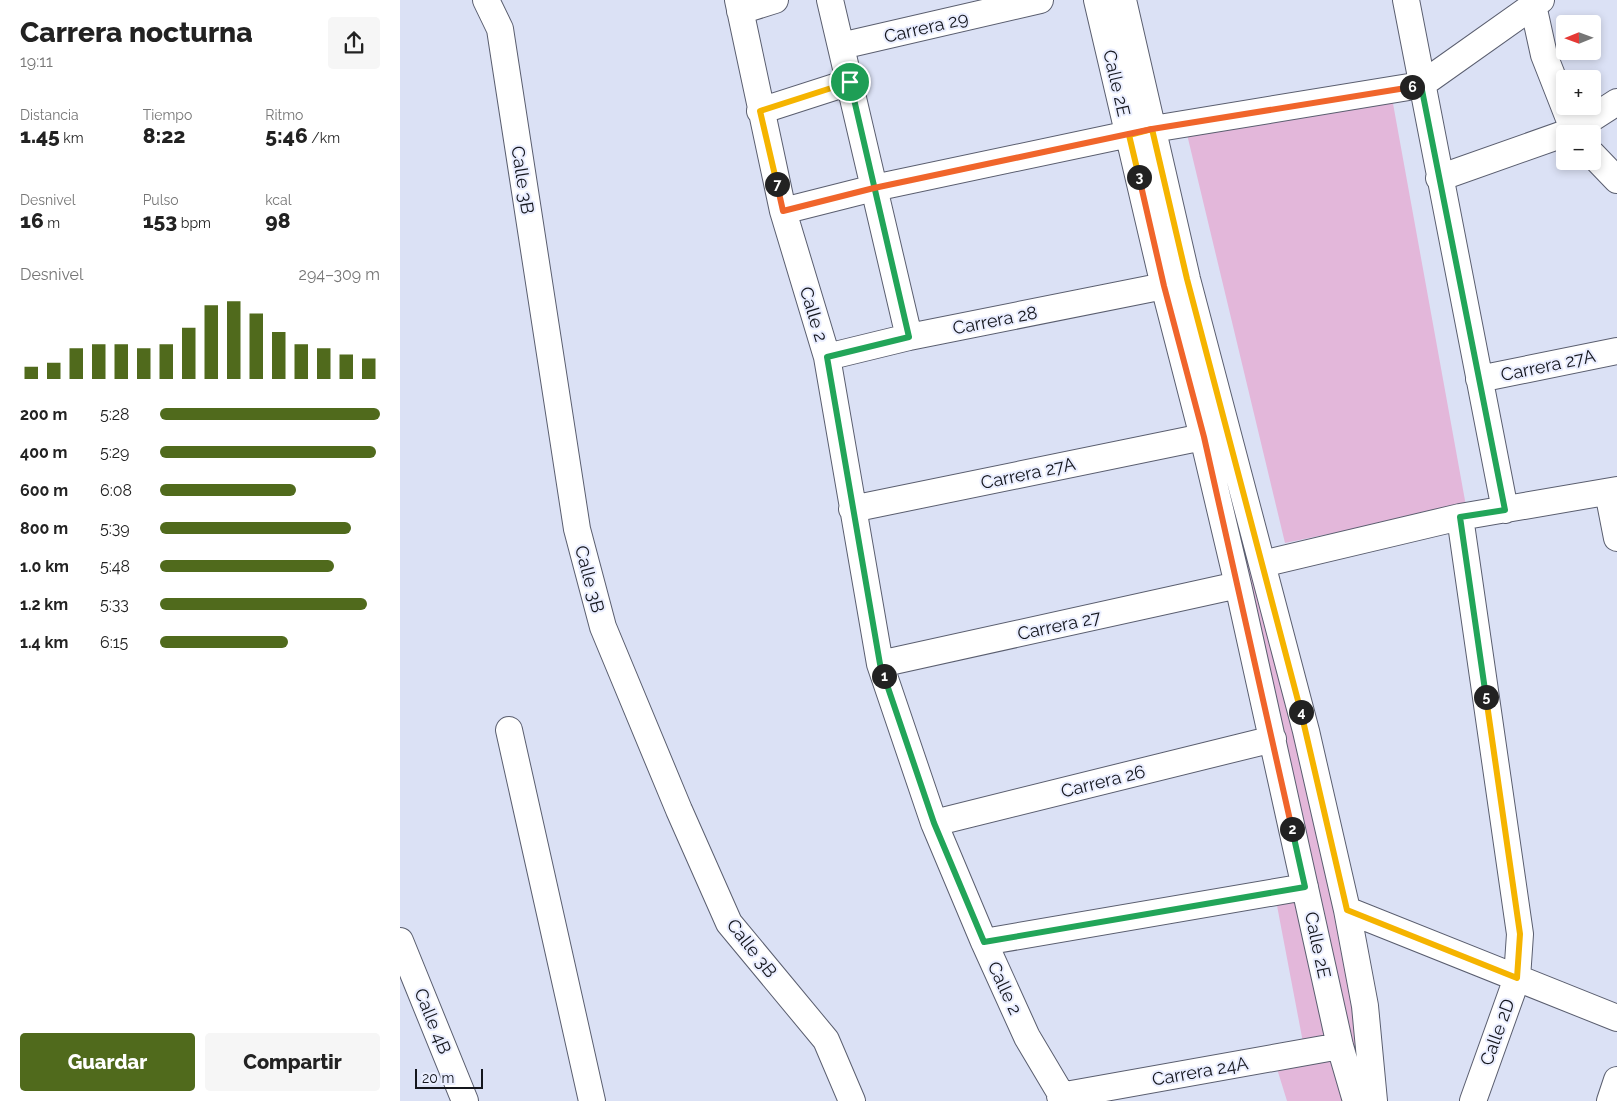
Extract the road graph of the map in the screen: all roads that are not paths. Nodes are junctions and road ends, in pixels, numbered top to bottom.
1 (486, 0) edge
2 (775, 0) edge
3 (830, 0) edge
4 (1040, 0) edge
5 (1097, 0) edge
6 (1123, 0) edge
7 (1406, 0) edge
8 (1537, 2) edge
9 (739, 5) edge
10 (841, 46) junction
11 (850, 82) junction
12 (1421, 85) junction
13 (1617, 102) edge
14 (760, 111) junction
15 (1570, 125) edge
16 (1583, 125) edge
17 (1141, 132) junction
18 (1556, 138) edge
19 (1601, 163) edge
20 (1439, 178) junction
21 (1617, 180) edge
22 (874, 188) junction
23 (783, 211) junction
24 (1164, 286) junction
25 (909, 337) junction
26 (1617, 351) edge
27 (827, 357) junction
28 (1479, 379) junction
29 (1204, 437) junction
30 (1612, 491) edge
31 (852, 509) junction
32 (1505, 510) junction
33 (1460, 517) junction
34 (1617, 538) edge
35 (1262, 564) junction
36 (1238, 585) junction
37 (880, 664) junction
38 (509, 730) dead end
39 (1273, 739) junction
40 (934, 823) junction
41 (1305, 887) junction
42 (1347, 910) junction
43 (400, 942) edge
44 (984, 942) junction
45 (1517, 978) junction
46 (1617, 1018) edge
47 (1340, 1046) junction
48 (1617, 1080) edge
49 (1063, 1098) edge
50 (465, 1101) edge
51 (592, 1101) edge
52 (852, 1101) edge
53 (1356, 1101) edge
54 (1374, 1101) edge
55 (1473, 1101) edge
56 (1610, 1101) edge

1 - 52 street, Calle 3B
2 - 9 street
3 - 10 street
4 - 10 street, Carrera 29
5 - 17 street, Calle 2E
6 - 17 street, Calle 2E
7 - 12 street
8 - 12 street
8 - 15 street
9 - 14 street, Calle 2
10 - 11 street
11 - 14 street
11 - 22 street
12 - 17 street
12 - 20 street
13 - 16 street
14 - 23 street, Calle 2
17 - 22 street
17 - 24 street, Calle 2E
17 - 35 street, Calle 2E
18 - 20 street
19 - 21 street
20 - 28 street
22 - 23 street
22 - 25 street
23 - 27 street, Calle 2
24 - 25 street, Carrera 28
24 - 29 street, Calle 2E
25 - 27 street, Carrera 28
26 - 28 street, Carrera 27A
27 - 31 street, Calle 2
28 - 32 street
29 - 31 street, Carrera 27A
29 - 36 street, Calle 2E
30 - 32 street
30 - 34 street
31 - 37 street, Calle 2
32 - 33 street
33 - 35 street
33 - 45 street, Calle 2D
35 - 42 street, Calle 2E
36 - 37 street, Carrera 27
36 - 39 street, Calle 2E
37 - 40 street, Calle 2
38 - 51 street
39 - 40 street, Carrera 26
39 - 41 street, Calle 2E
40 - 44 street, Calle 2
41 - 44 street
41 - 47 street, Calle 2E
42 - 45 street
42 - 54 street, Calle 2E
43 - 50 street, Calle 4B
44 - 49 street, Calle 2
45 - 46 street
45 - 55 street, Calle 2D
47 - 49 street, Carrera 24A
47 - 53 street, Calle 2E
48 - 56 street

